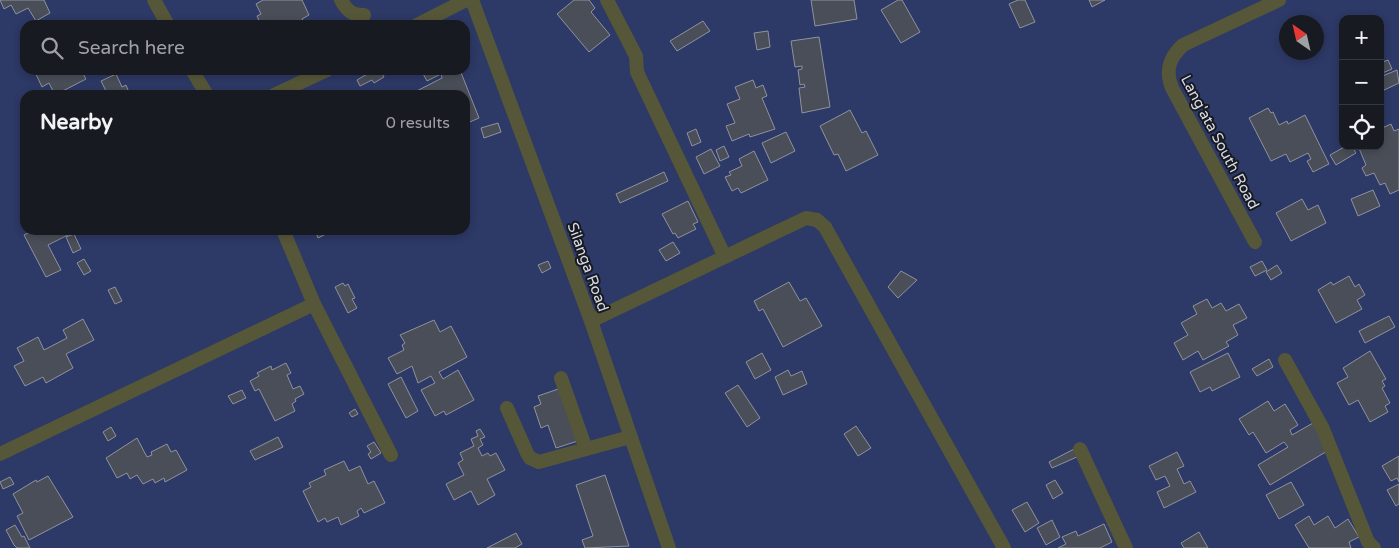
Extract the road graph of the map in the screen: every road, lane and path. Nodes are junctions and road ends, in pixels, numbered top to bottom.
1 (154, 0) edge
2 (342, 0) edge
3 (466, 0) edge
4 (472, 0) edge
5 (607, 0) edge
6 (1279, 0) edge
7 (364, 15) dead end
8 (165, 20) edge
9 (427, 20) edge
10 (195, 75) edge
11 (316, 75) edge
12 (204, 90) edge
13 (284, 90) edge
14 (285, 235) edge
15 (1255, 242) dead end
16 (725, 257) junction
17 (314, 304) junction
18 (590, 321) junction
19 (1285, 360) dead end
20 (561, 378) dead end
21 (507, 408) dead end
22 (630, 437) junction
23 (586, 449) junction
24 (1080, 449) dead end
25 (0, 454) edge
26 (391, 454) dead end
27 (669, 548) edge
28 (1004, 548) edge
29 (1126, 548) edge
30 (1374, 548) edge

1 - 8 street
2 - 7 street
3 - 9 street
4 - 18 street, Silanga Road
5 - 16 street
6 - 15 street, Lang'ata South Road
10 - 12 street
11 - 13 street
14 - 17 street
16 - 18 street
16 - 28 street
17 - 25 street
17 - 26 street
18 - 22 street, Silanga Road
19 - 30 street
20 - 23 street
21 - 23 street
22 - 23 street
22 - 27 street, Silanga Road
24 - 29 street

